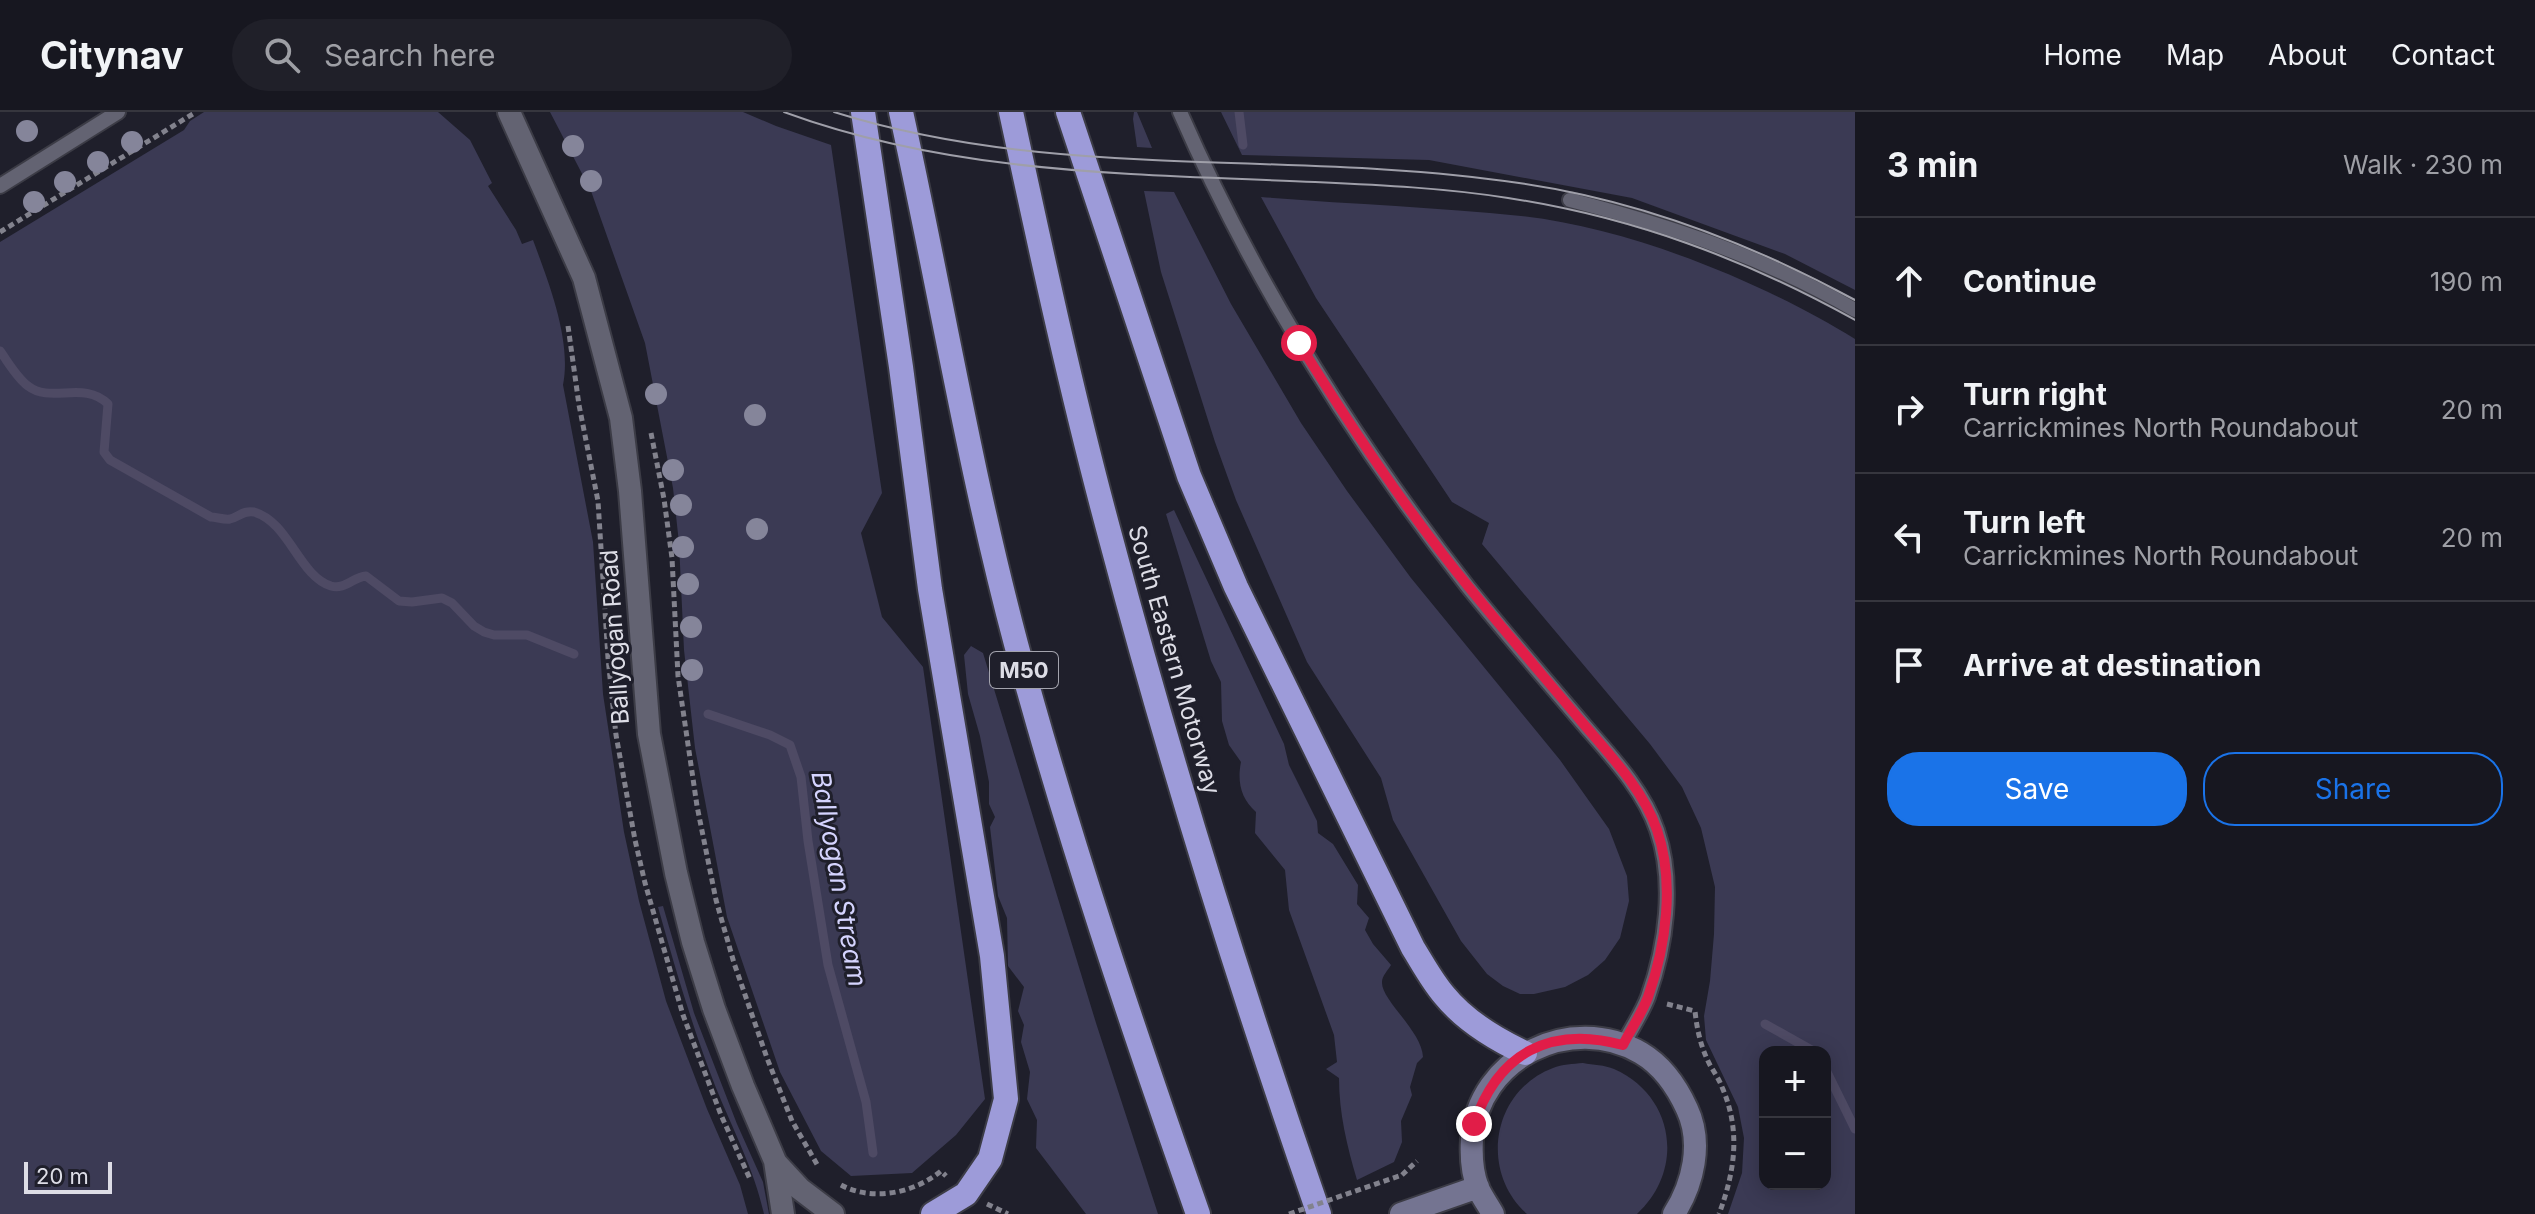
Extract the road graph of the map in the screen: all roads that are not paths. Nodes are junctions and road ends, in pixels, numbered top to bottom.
1 (118, 112) edge
2 (863, 112) edge
3 (901, 112) edge
4 (1011, 112) edge
5 (1068, 112) edge
6 (1180, 112) edge
7 (509, 115) edge
8 (0, 186) edge
9 (1570, 200) dead end
10 (1855, 310) edge
11 (1623, 1045) junction
12 (1525, 1053) junction
13 (775, 1161) junction
14 (1478, 1187) junction
15 (1405, 1213) edge
16 (783, 1214) edge
17 (833, 1214) edge
18 (933, 1214) edge
19 (1198, 1214) edge
20 (1319, 1214) edge
21 (1493, 1214) edge
22 (1674, 1214) edge

1 - 8 lane
2 - 18 highway
3 - 19 highway, M50
4 - 20 highway, South Eastern Motorway
5 - 12 highway
6 - 11 lane
7 - 13 street, Ballyogan Road
9 - 10 lane
11 - 12 main road
11 - 22 main road
12 - 14 main road
13 - 16 street, Ballyogan Road
13 - 17 street, Ballyogan Road
14 - 15 main road
14 - 21 main road

